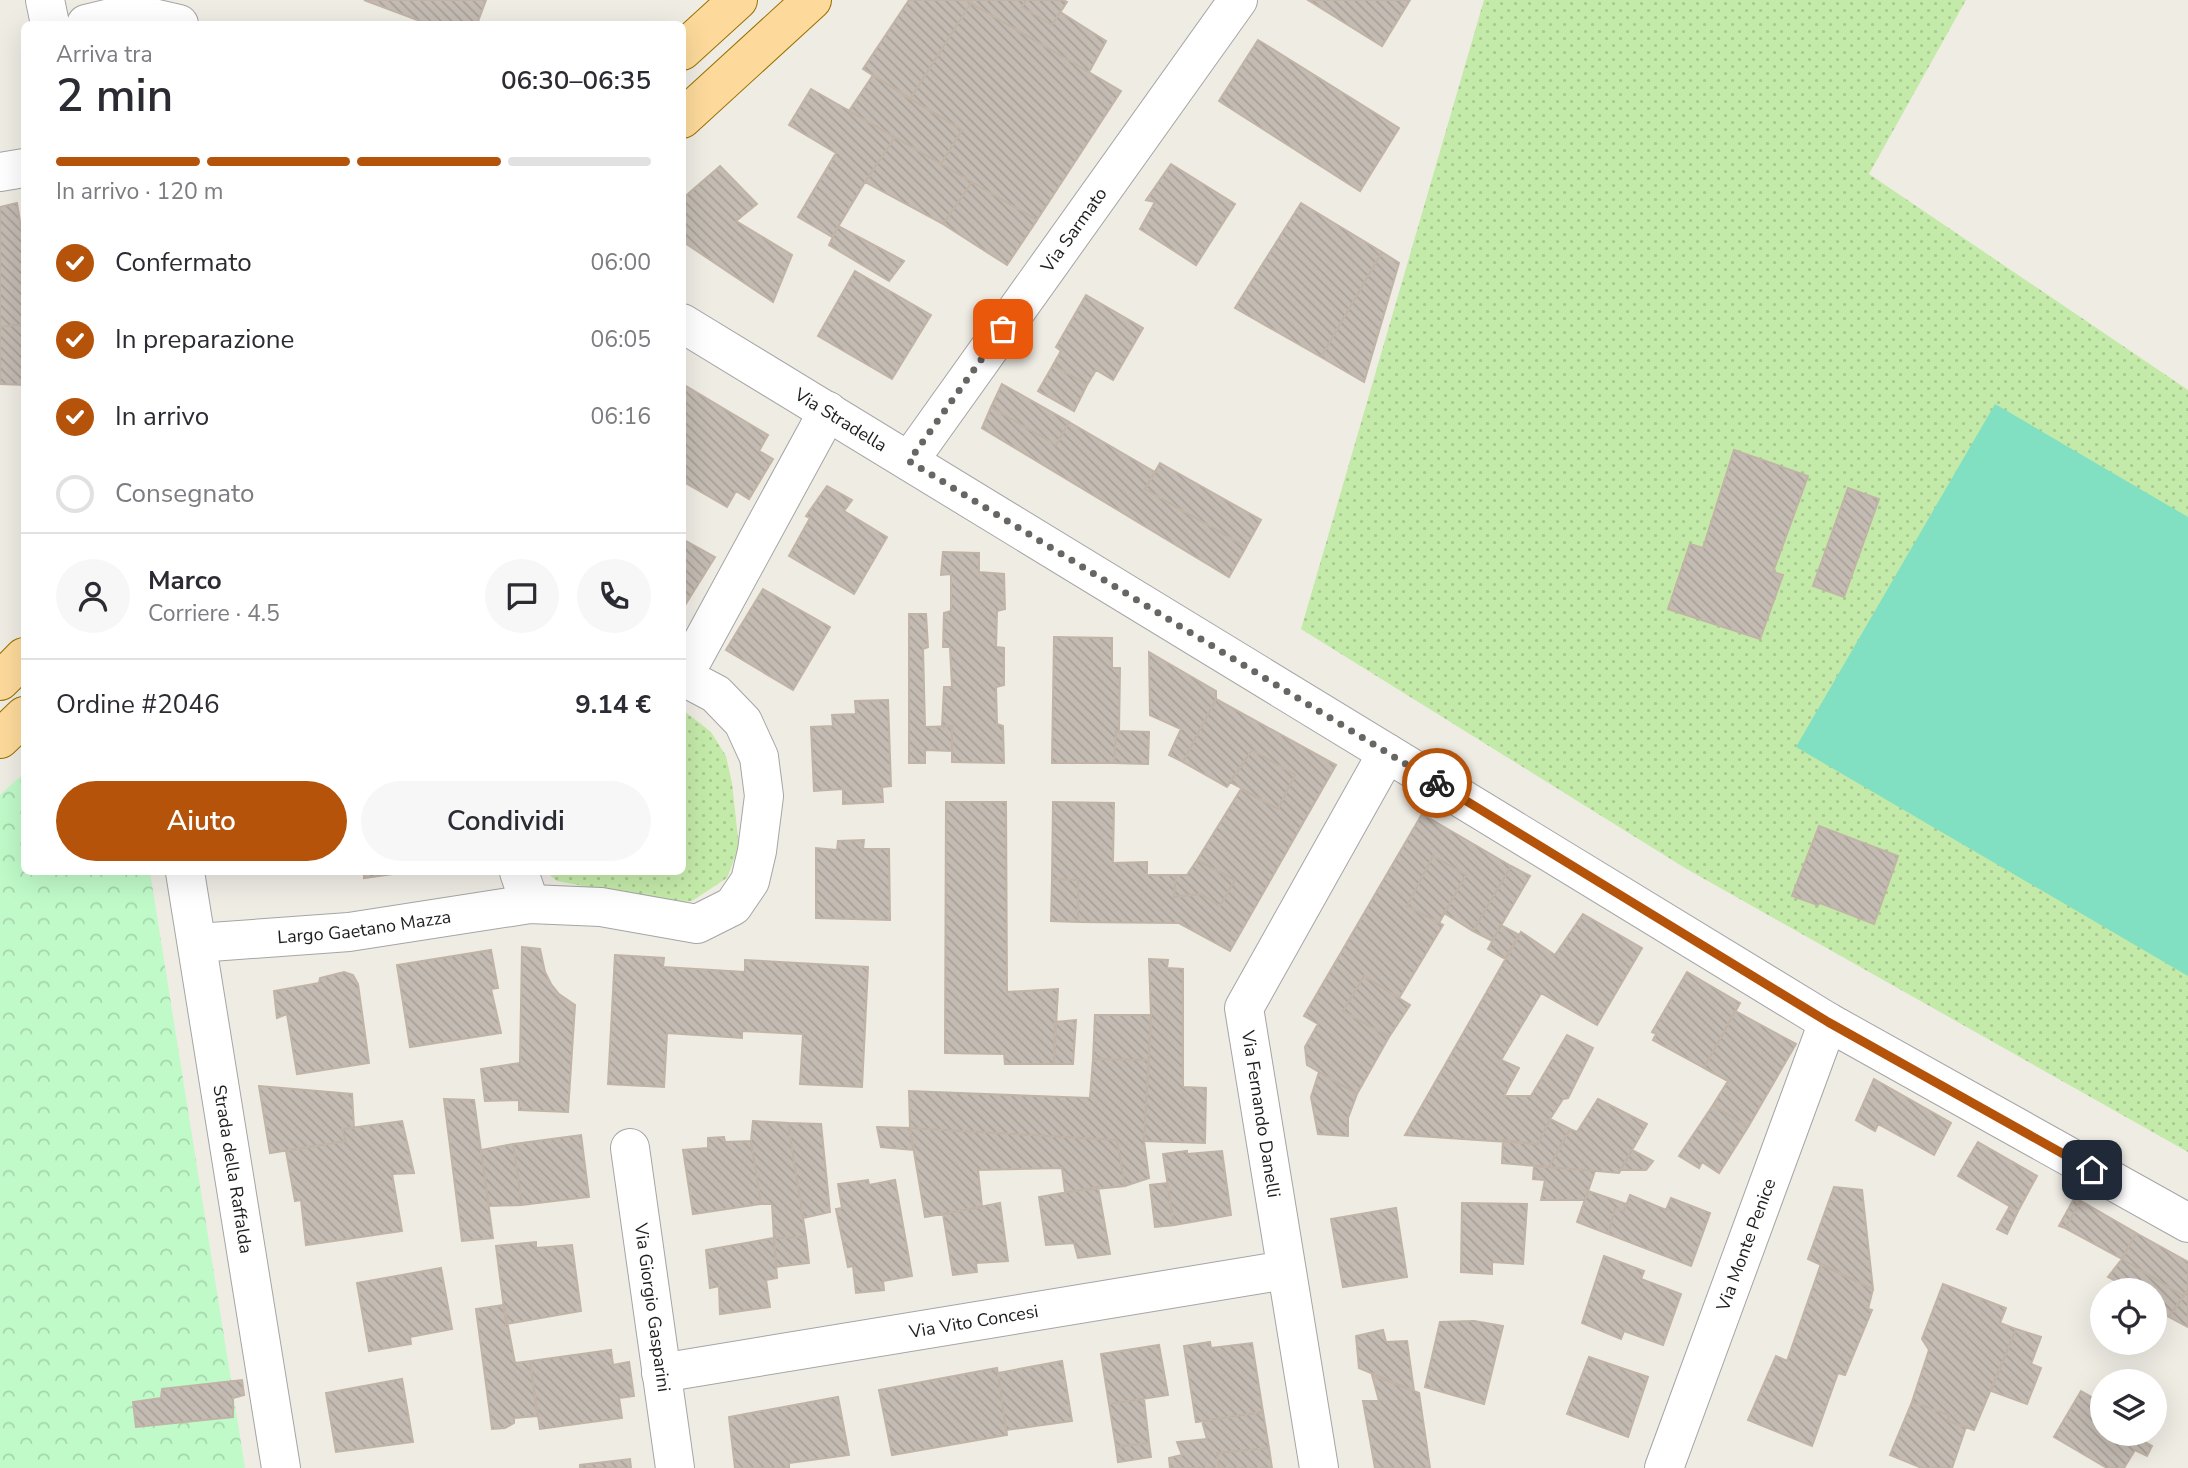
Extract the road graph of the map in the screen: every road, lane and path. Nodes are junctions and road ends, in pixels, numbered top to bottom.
1 (45, 0) edge
2 (170, 0) edge
3 (738, 0) edge
4 (812, 0) edge
5 (1238, 0) edge
6 (49, 21) edge
7 (98, 21) edge
8 (166, 21) edge
9 (192, 21) edge
10 (686, 47) edge
11 (686, 114) edge
12 (21, 168) edge
13 (0, 172) edge
14 (686, 325) edge
15 (828, 411) junction
16 (909, 461) junction
17 (21, 660) edge
18 (686, 669) edge
19 (686, 677) edge
20 (0, 681) edge
21 (21, 719) edge
22 (0, 739) edge
23 (1387, 753) junction
24 (186, 875) edge
25 (524, 888) edge
26 (197, 943) junction
27 (1828, 1022) junction
28 (630, 1148) dead end
29 (2188, 1223) edge
30 (1286, 1269) junction
31 (661, 1373) junction
32 (281, 1468) edge
33 (675, 1468) edge
34 (1319, 1468) edge
35 (1664, 1468) edge

1 - 6 street
2 - 9 street
3 - 10 main road
4 - 11 main road
5 - 16 street, Via Sarmato
7 - 8 street
12 - 13 street
14 - 15 street, Via Stradella
15 - 16 street, Via Stradella
15 - 18 street
16 - 23 street, Via Stradella
17 - 20 main road
19 - 25 street, Largo Gaetano Mazza
21 - 22 main road
23 - 27 street, Via Stradella
23 - 30 street, Via Fernando Danelli
24 - 26 street, Strada della Raffalda
25 - 26 street, Largo Gaetano Mazza
26 - 32 street, Strada della Raffalda
27 - 29 street, Via Stradella
27 - 35 street, Via Monte Penice
28 - 31 street, Via Giorgio Gasparini
30 - 31 street, Via Vito Concesi
30 - 34 street, Via Fernando Danelli
31 - 33 street, Via Giorgio Gasparini

